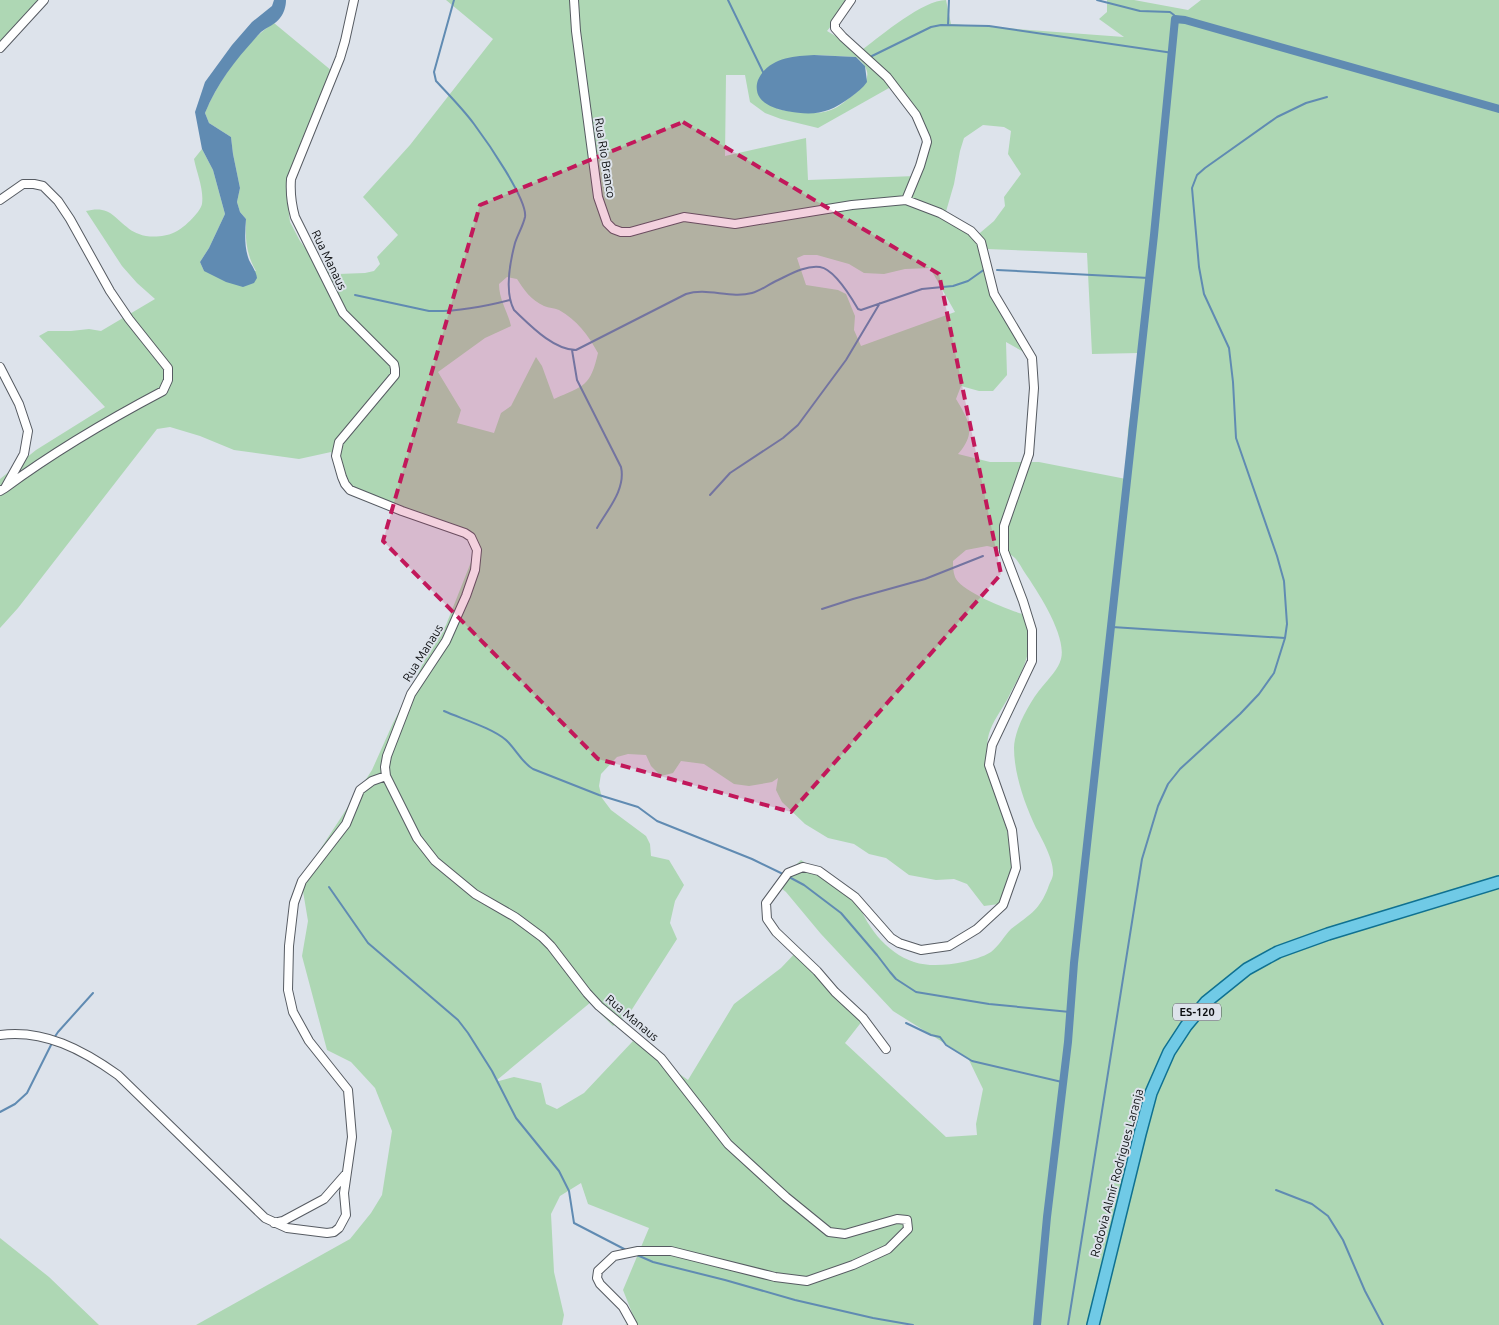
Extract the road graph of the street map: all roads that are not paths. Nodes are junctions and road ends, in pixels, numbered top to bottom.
1 (44, 0) edge
2 (354, 0) edge
3 (574, 0) edge
4 (851, 0) edge
5 (0, 48) edge
6 (0, 200) edge
7 (906, 200) junction
8 (0, 367) edge
9 (3, 490) edge
10 (386, 776) junction
11 (1499, 882) edge
12 (0, 1035) edge
13 (886, 1049) dead end
14 (346, 1175) junction
15 (273, 1223) junction
16 (633, 1325) edge
17 (1093, 1325) edge

1 - 5 street
2 - 10 street, Rua Manaus
3 - 7 street, Rua Rio Branco
4 - 7 street
6 - 9 street
7 - 13 street
8 - 9 street
10 - 14 street
10 - 16 street, Rua Manaus
11 - 17 main road, Rodovia Almir Rodrigues Laranja / ES-120
12 - 15 street
14 - 15 street
14 - 15 street

